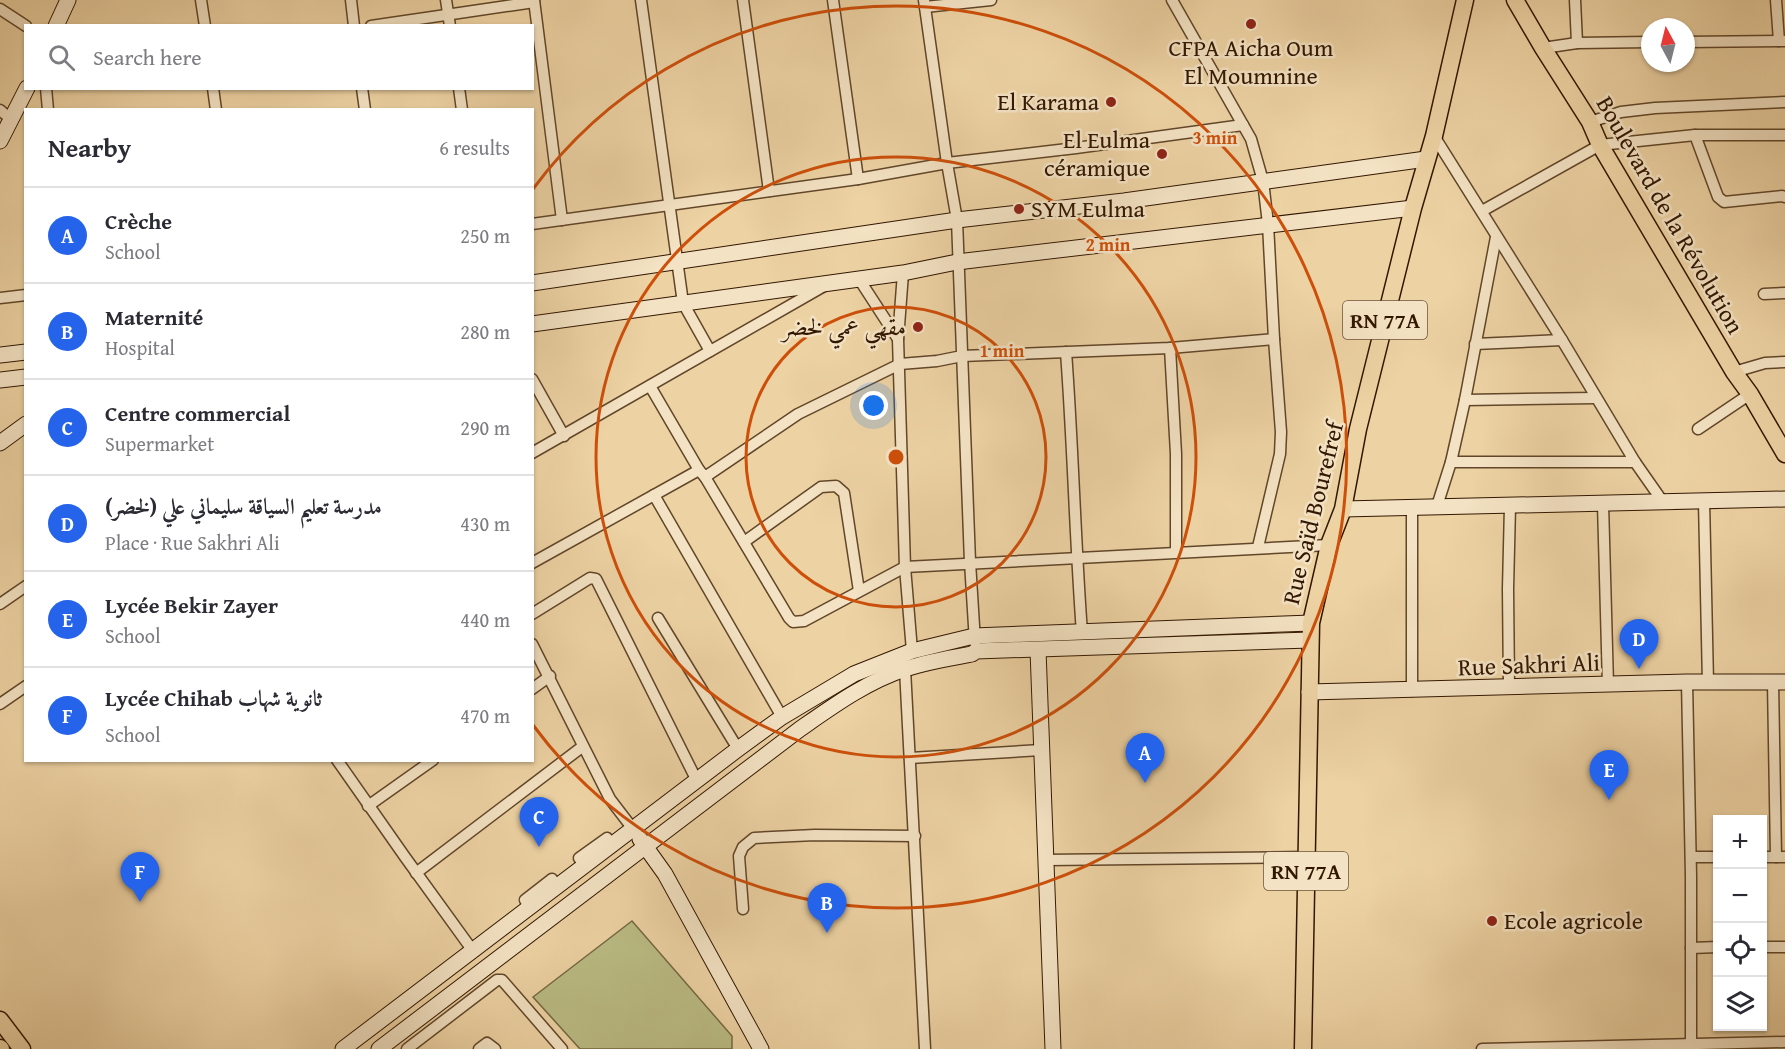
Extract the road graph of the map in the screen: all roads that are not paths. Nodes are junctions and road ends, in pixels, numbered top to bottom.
1 (68, 0) edge
2 (201, 0) edge
3 (351, 0) edge
4 (446, 0) edge
5 (641, 0) edge
6 (743, 0) edge
7 (833, 0) edge
8 (991, 0) edge
9 (1172, 0) edge
10 (1465, 0) edge
11 (1515, 0) edge
12 (1575, 0) edge
13 (1776, 0) edge
14 (534, 1) edge
15 (925, 4) edge
16 (0, 9) edge
17 (449, 20) edge
18 (57, 24) edge
19 (205, 24) edge
20 (354, 24) edge
21 (396, 24) edge
22 (24, 25) edge
23 (1782, 41) edge
24 (1641, 42) edge
25 (1695, 42) edge
26 (1577, 43) junction
27 (1543, 48) junction
28 (25, 90) edge
29 (46, 90) edge
30 (213, 90) edge
31 (362, 90) edge
32 (459, 90) edge
33 (1785, 102) edge
34 (48, 108) edge
35 (216, 108) edge
36 (365, 108) edge
37 (462, 108) edge
38 (6, 115) edge
39 (1590, 123) junction
40 (1243, 125) junction
41 (1695, 135) junction
42 (1785, 135) edge
43 (1434, 136) junction
44 (0, 141) edge
45 (1600, 145) junction
46 (1426, 159) junction
47 (947, 163) junction
48 (858, 179) junction
49 (1263, 181) junction
50 (770, 191) junction
51 (1785, 197) edge
52 (670, 205) junction
53 (1413, 208) junction
54 (1482, 211) junction
55 (562, 220) junction
56 (957, 220) junction
57 (534, 224) edge
58 (1268, 224) junction
59 (1496, 237) junction
60 (957, 262) junction
61 (678, 263) junction
62 (903, 273) junction
63 (860, 279) junction
64 (534, 283) edge
65 (830, 283) junction
66 (1785, 293) edge
67 (1764, 294) dead end
68 (24, 295) edge
69 (0, 298) edge
70 (683, 303) junction
71 (534, 324) edge
72 (898, 339) junction
73 (1274, 339) junction
74 (1562, 340) junction
75 (1474, 344) junction
76 (1170, 348) junction
77 (710, 351) junction
78 (24, 352) edge
79 (1066, 352) junction
80 (0, 355) edge
81 (962, 356) junction
82 (1785, 362) edge
83 (900, 364) junction
84 (1734, 372) junction
85 (24, 377) edge
86 (0, 380) edge
87 (534, 383) edge
88 (650, 386) junction
89 (1750, 394) junction
90 (1596, 398) junction
91 (1465, 400) junction
92 (24, 426) edge
93 (1698, 429) dead end
94 (564, 436) junction
95 (0, 444) edge
96 (534, 452) edge
97 (1785, 454) edge
98 (1451, 462) junction
99 (1635, 462) junction
100 (702, 474) junction
101 (654, 495) junction
102 (1785, 500) edge
103 (1704, 501) junction
104 (1663, 502) junction
105 (1603, 504) junction
106 (1437, 506) junction
107 (1510, 506) junction
108 (1412, 508) junction
109 (1343, 509) junction
110 (744, 542) junction
111 (1329, 545) junction
112 (1258, 547) junction
113 (1176, 552) junction
114 (1076, 558) junction
115 (970, 562) junction
116 (534, 563) edge
117 (905, 567) junction
118 (24, 587) edge
119 (859, 591) junction
120 (0, 604) edge
121 (534, 613) edge
122 (658, 618) dead end
123 (1311, 623) junction
124 (1082, 633) junction
125 (974, 636) junction
126 (1310, 640) junction
127 (534, 648) edge
128 (1038, 650) junction
129 (912, 651) junction
130 (976, 651) junction
131 (905, 669) junction
132 (550, 676) junction
133 (1687, 682) junction
134 (1779, 682) edge
135 (1708, 683) junction
136 (1608, 685) junction
137 (24, 687) edge
138 (534, 688) edge
139 (1509, 688) junction
140 (1412, 691) junction
141 (1309, 692) junction
142 (0, 704) edge
143 (782, 717) junction
144 (582, 747) junction
145 (738, 749) junction
146 (1041, 750) junction
147 (910, 758) junction
148 (338, 762) edge
149 (430, 762) edge
150 (697, 781) junction
151 (368, 806) junction
152 (633, 829) junction
153 (915, 836) junction
154 (645, 847) junction
155 (1306, 857) junction
156 (1691, 857) junction
157 (1713, 857) edge
158 (1781, 857) edge
159 (1046, 860) junction
160 (416, 873) junction
161 (743, 909) dead end
162 (1713, 947) edge
163 (1767, 947) edge
164 (1785, 947) edge
165 (1691, 948) junction
166 (473, 951) junction
167 (0, 1020) edge
168 (1785, 1042) edge
169 (1760, 1046) edge
170 (1691, 1047) edge
171 (22, 1049) edge
172 (343, 1049) edge
173 (380, 1049) edge
174 (407, 1049) edge
175 (479, 1049) edge
176 (495, 1049) edge
177 (562, 1049) edge
178 (761, 1049) edge
179 (925, 1049) edge
180 (1053, 1049) edge
181 (1303, 1049) edge
182 (1482, 1049) edge

1 - 18 main road
2 - 19 street
3 - 20 street
4 - 17 street
5 - 52 street
6 - 50 street
7 - 48 street
8 - 15 street
9 - 40 street
10 - 43 main road, Rue Saïd Bourefref / RN 77A
11 - 27 main road, Boulevard de la Révolution
12 - 26 street
13 - 23 street
14 - 17 street
14 - 55 street
15 - 47 street
16 - 22 street
17 - 21 street
23 - 25 street
24 - 26 street
26 - 27 street
27 - 39 main road, Boulevard de la Révolution
28 - 38 main road
29 - 34 street
30 - 35 street
31 - 36 street
32 - 37 street
33 - 39 street
38 - 44 main road
39 - 45 main road, Boulevard de la Révolution
40 - 47 street
40 - 49 street
41 - 42 street
41 - 45 street
41 - 51 street
43 - 46 main road, Rue Saïd Bourefref / RN 77A
43 - 54 street
45 - 54 street
45 - 84 main road, Boulevard de la Révolution
46 - 49 main road
46 - 53 main road, Rue Saïd Bourefref / RN 77A
47 - 48 street
47 - 56 street
48 - 50 street
49 - 56 main road
49 - 58 street
50 - 52 street
52 - 55 street
52 - 61 street
53 - 58 main road
53 - 109 main road, Rue Saïd Bourefref / RN 77A
54 - 59 street
55 - 57 street
56 - 60 street
56 - 61 main road
58 - 60 main road
58 - 73 street
59 - 74 street
59 - 75 street
60 - 62 main road
60 - 81 street
61 - 64 main road
61 - 70 street
62 - 63 main road
62 - 72 street
63 - 65 main road
63 - 72 street
65 - 70 main road
65 - 77 street
66 - 67 street
68 - 69 street
70 - 71 main road
70 - 77 street
72 - 83 street
73 - 76 street
73 - 112 street
74 - 75 street
74 - 90 street
75 - 91 street
76 - 79 street
76 - 113 street
77 - 88 street
78 - 80 main road
79 - 81 street
79 - 114 street
81 - 83 street
81 - 115 street
82 - 84 street
83 - 100 street
83 - 117 street
84 - 89 main road, Boulevard de la Révolution
85 - 86 main road
87 - 94 street
88 - 94 street
88 - 100 street
89 - 93 street
89 - 97 main road, Boulevard de la Révolution
90 - 91 street
90 - 99 street
91 - 98 street
92 - 95 main road
94 - 96 street
98 - 99 street
98 - 106 street
99 - 104 street
100 - 101 street
100 - 110 street
101 - 116 street
101 - 143 street
102 - 103 main road
103 - 104 main road
103 - 135 street
104 - 105 main road
105 - 107 main road
105 - 136 street
106 - 107 main road
106 - 108 main road
107 - 139 street
108 - 109 main road
108 - 140 street
109 - 111 main road, Rue Saïd Bourefref / RN 77A
110 - 119 street
110 - 119 street
111 - 112 street
111 - 123 main road, Rue Saïd Bourefref / RN 77A
112 - 113 street
113 - 114 street
114 - 115 street
114 - 124 street
115 - 117 street
115 - 125 street
117 - 119 street
117 - 129 street
118 - 120 street
121 - 150 street
122 - 145 street
123 - 124 main road
123 - 126 main road, Rue Saïd Bourefref / RN 77A
124 - 125 main road
125 - 129 main road
125 - 130 street
126 - 128 main road
126 - 141 main road, Rue Saïd Bourefref / RN 77A
127 - 132 street
128 - 130 main road
128 - 146 main road
129 - 143 main road
130 - 131 main road
131 - 147 street
131 - 154 main road
132 - 138 street
132 - 144 street
133 - 135 main road, Rue Sakhri Ali
133 - 136 main road, Rue Sakhri Ali
133 - 156 street
134 - 135 main road, Rue Sakhri Ali
134 - 158 street
136 - 139 main road, Rue Sakhri Ali
137 - 142 street
139 - 140 main road, Rue Sakhri Ali
140 - 141 main road, Rue Sakhri Ali
141 - 155 main road, Rue Saïd Bourefref / RN 77A
143 - 145 main road
144 - 152 street
144 - 160 street
145 - 150 main road
146 - 147 street
146 - 159 main road
147 - 153 street
148 - 151 street
149 - 151 street
150 - 152 main road
151 - 160 street
152 - 154 main road
152 - 166 main road
153 - 161 street
153 - 179 street
154 - 173 main road
154 - 178 main road
155 - 159 street
155 - 181 main road, Rue Saïd Bourefref / RN 77A
156 - 157 street
156 - 165 street
159 - 180 main road
160 - 166 street
162 - 165 street
163 - 164 street
165 - 170 street
166 - 172 main road
167 - 171 main road
168 - 169 street
169 - 170 street
170 - 182 street
174 - 177 street
175 - 176 street

